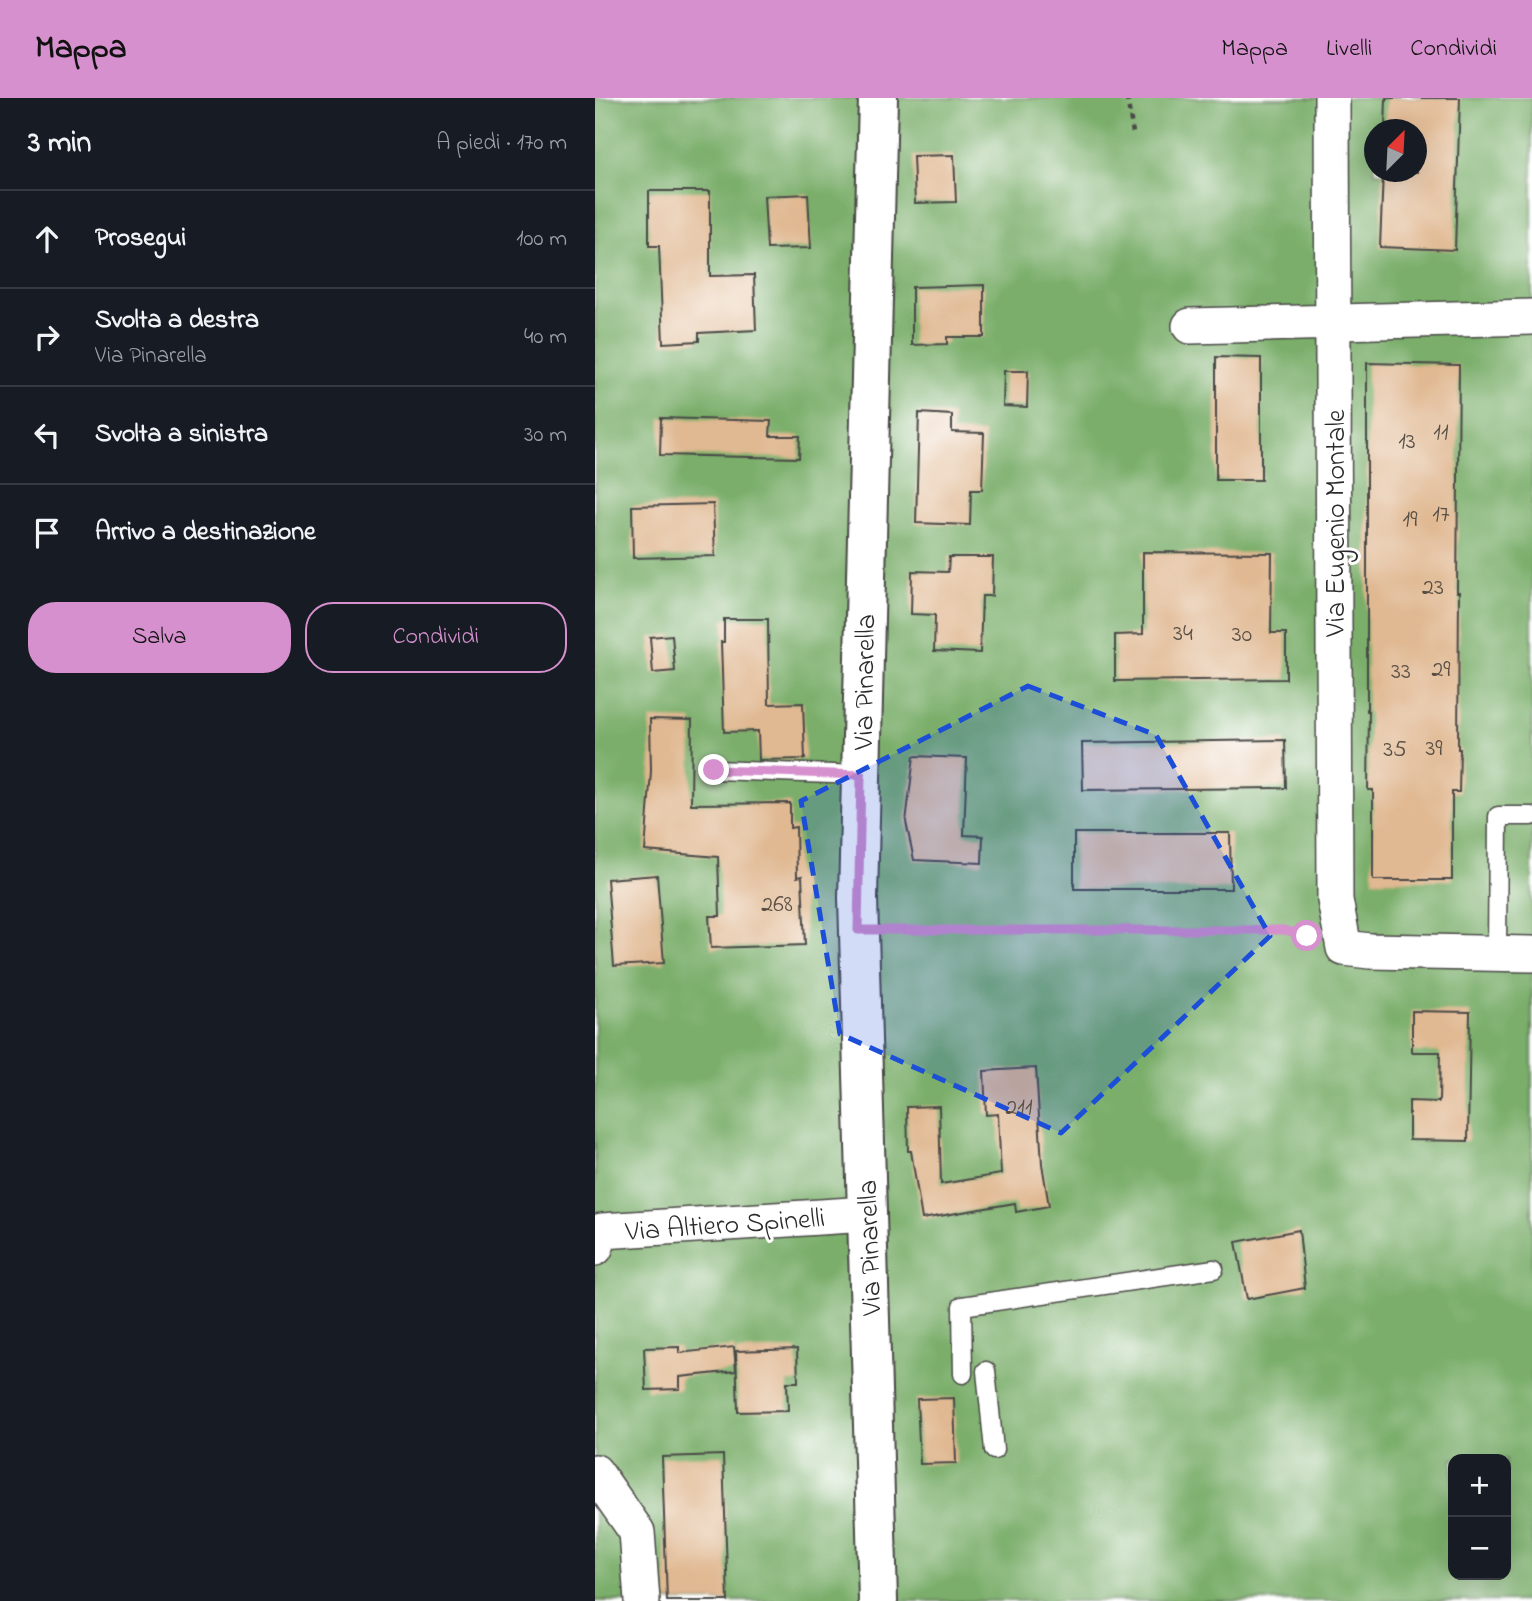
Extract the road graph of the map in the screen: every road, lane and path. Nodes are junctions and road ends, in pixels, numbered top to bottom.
1 (878, 98) edge
2 (1127, 98) edge
3 (1332, 98) edge
4 (1133, 133) dead end
5 (1532, 317) edge
6 (1333, 322) junction
7 (1190, 326) dead end
8 (714, 770) dead end
9 (861, 775) junction
10 (1532, 816) edge
11 (858, 930) junction
12 (1328, 945) junction
13 (1497, 954) junction
14 (1532, 954) edge
15 (867, 1214) junction
16 (595, 1248) edge
17 (1214, 1269) dead end
18 (986, 1371) dead end
19 (963, 1374) dead end
20 (994, 1450) dead end
21 (595, 1472) edge
22 (642, 1601) edge
23 (878, 1601) edge

1 - 9 street, Via Pinarella
2 - 4 path
3 - 6 street, Via Eugenio Montale
5 - 6 street
6 - 7 street
6 - 12 street, Via Eugenio Montale
8 - 9 lane
9 - 11 street, Via Pinarella
10 - 13 lane
11 - 12 path
11 - 15 street, Via Pinarella
12 - 13 street
13 - 14 street
15 - 16 street, Via Altiero Spinelli
15 - 23 street, Via Pinarella
17 - 19 lane
18 - 20 lane
21 - 22 street

